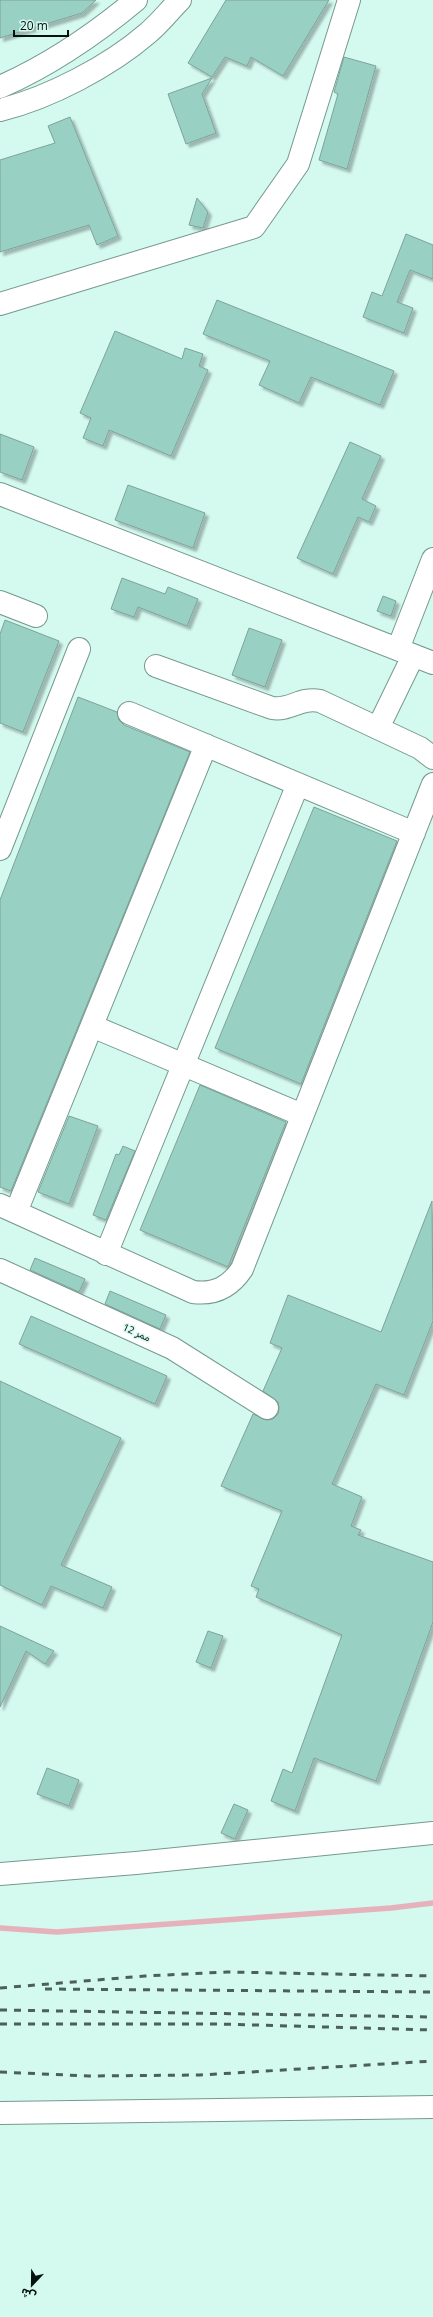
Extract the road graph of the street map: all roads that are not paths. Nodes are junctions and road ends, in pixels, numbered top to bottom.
1 (136, 0) edge
2 (180, 0) edge
3 (349, 0) edge
4 (49, 63) junction
5 (0, 74) edge
6 (0, 87) edge
7 (0, 110) edge
8 (0, 304) edge
9 (0, 494) edge
10 (432, 566) edge
11 (0, 602) edge
12 (36, 616) dead end
13 (78, 649) dead end
14 (405, 652) junction
15 (433, 663) edge
16 (156, 666) dead end
17 (129, 713) dead end
18 (378, 728) junction
19 (206, 746) junction
20 (433, 758) edge
21 (298, 784) junction
22 (433, 784) edge
23 (414, 833) junction
24 (0, 850) edge
25 (92, 1026) junction
26 (183, 1064) junction
27 (302, 1115) junction
28 (8, 1208) edge
29 (106, 1254) junction
30 (0, 1270) edge
31 (267, 1408) dead end
32 (433, 1833) edge
33 (0, 1874) edge
34 (433, 2106) edge
35 (0, 2113) edge

1 - 4 main road
2 - 7 main road
3 - 8 main road
4 - 5 main road
4 - 6 main road
9 - 14 main road
10 - 14 main road
11 - 12 main road
13 - 24 main road
14 - 15 main road
14 - 18 main road
16 - 18 main road
17 - 19 main road
18 - 20 main road
19 - 21 main road
19 - 25 main road
21 - 23 main road
21 - 26 main road
22 - 23 main road
23 - 27 main road
25 - 26 main road
25 - 28 main road
26 - 27 main road
26 - 29 main road
27 - 29 main road
28 - 29 main road
30 - 31 main road, ممر 12
32 - 33 main road
34 - 35 main road

